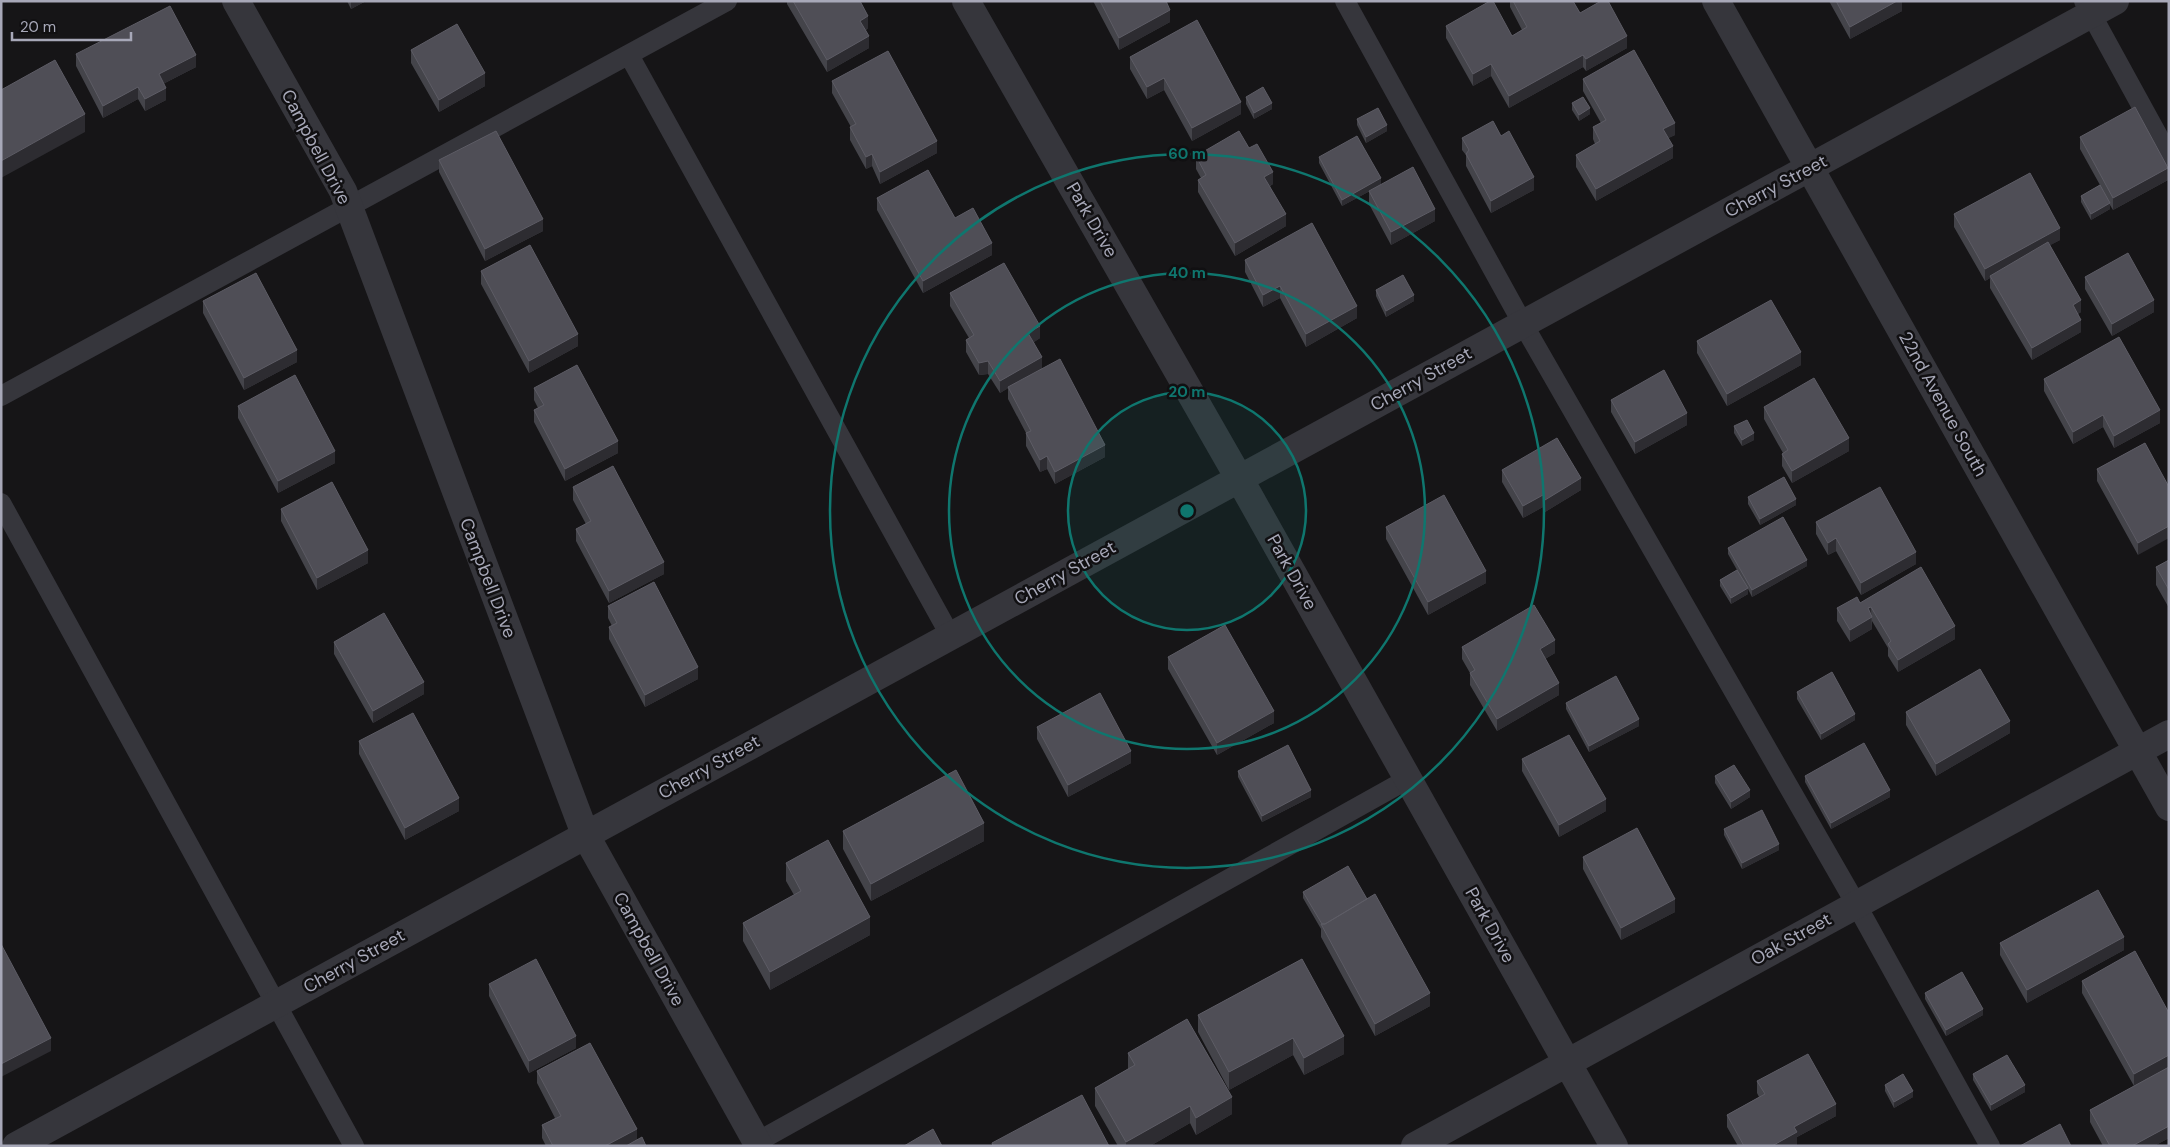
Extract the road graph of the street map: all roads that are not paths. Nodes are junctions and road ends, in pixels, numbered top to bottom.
1 (236, 1) edge
2 (726, 1) edge
3 (966, 1) edge
4 (1345, 1) edge
5 (1716, 1) edge
6 (2115, 1) edge
7 (2087, 8) edge
8 (629, 55) junction
9 (2169, 156) edge
10 (1810, 167) junction
11 (349, 208) junction
12 (1522, 324) junction
13 (1, 396) edge
14 (1239, 478) junction
15 (1, 502) edge
16 (950, 635) junction
17 (2169, 734) edge
18 (2137, 751) junction
19 (1408, 779) junction
20 (2169, 808) edge
21 (585, 834) junction
22 (1856, 904) junction
23 (276, 1003) junction
24 (1567, 1062) junction
25 (758, 1144) edge
26 (16, 1146) edge
27 (354, 1146) edge
28 (1414, 1146) edge
29 (1614, 1146) edge
30 (1990, 1146) edge

1 - 11 street, Campbell Drive
2 - 8 lane
3 - 14 street, Park Drive
4 - 12 lane
5 - 10 street, 22nd Avenue South
6 - 7 street, Cherry Street
7 - 9 lane
7 - 10 street, Cherry Street
8 - 11 lane
8 - 16 lane
10 - 12 street, Cherry Street
10 - 18 street, 22nd Avenue South
11 - 13 lane
11 - 21 street, Campbell Drive
12 - 14 street, Cherry Street
12 - 22 lane
14 - 16 street, Cherry Street
14 - 19 street, Park Drive
15 - 23 lane
16 - 21 street, Cherry Street
17 - 18 street, Oak Street
18 - 20 street, 22nd Avenue South
18 - 22 street, Oak Street
19 - 24 street, Park Drive
19 - 25 lane
21 - 23 street, Cherry Street
21 - 25 street, Campbell Drive
22 - 24 street, Oak Street
22 - 30 lane
23 - 26 street, Cherry Street
23 - 27 lane
24 - 28 street, Oak Street
24 - 29 street, Park Drive

